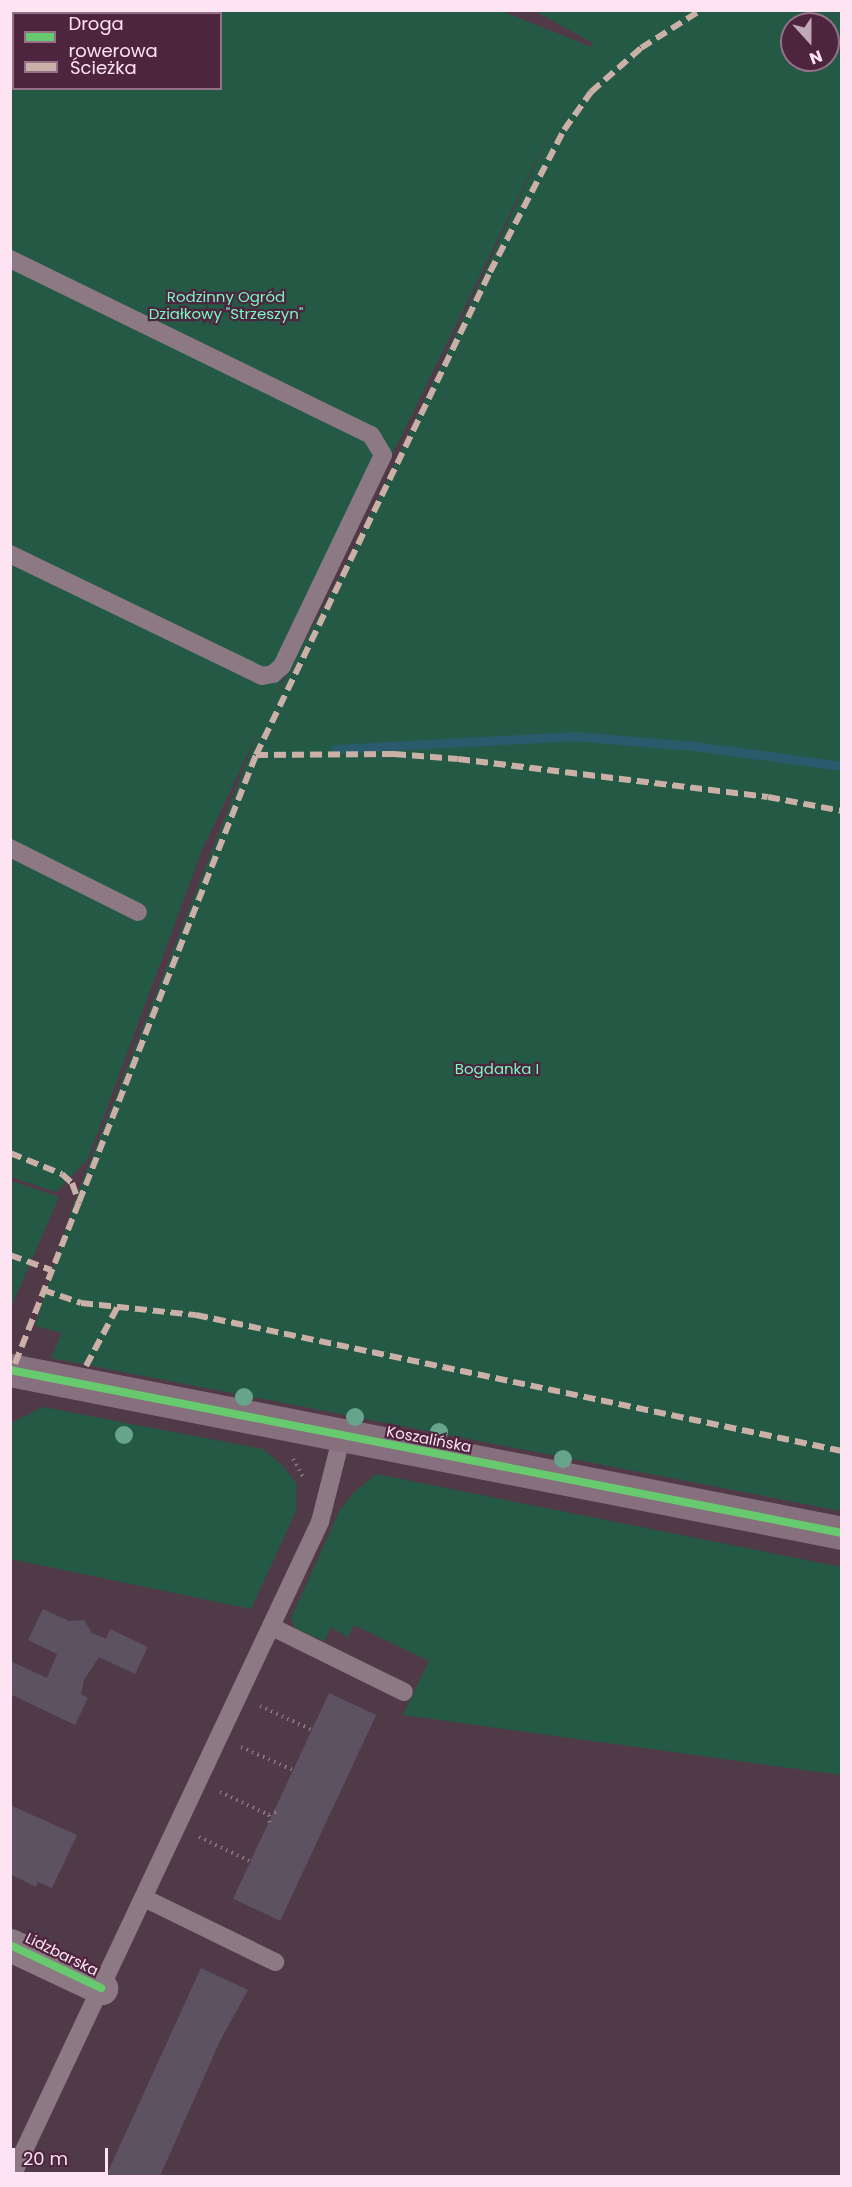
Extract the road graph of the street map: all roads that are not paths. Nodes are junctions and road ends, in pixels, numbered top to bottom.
1 (10, 259) edge
2 (10, 554) edge
3 (10, 848) edge
4 (138, 912) dead end
5 (11, 1372) edge
6 (342, 1436) junction
7 (842, 1533) edge
8 (272, 1627) junction
9 (404, 1692) dead end
10 (144, 1898) junction
11 (10, 1945) edge
12 (275, 1962) dead end
13 (101, 1988) junction
14 (12, 2176) edge

1 - 2 lane
3 - 4 lane
5 - 6 street, Koszalińska
6 - 7 street, Koszalińska
6 - 8 lane
8 - 9 lane
8 - 10 lane
10 - 12 lane
10 - 13 lane
11 - 13 street, Lidzbarska
13 - 14 lane

